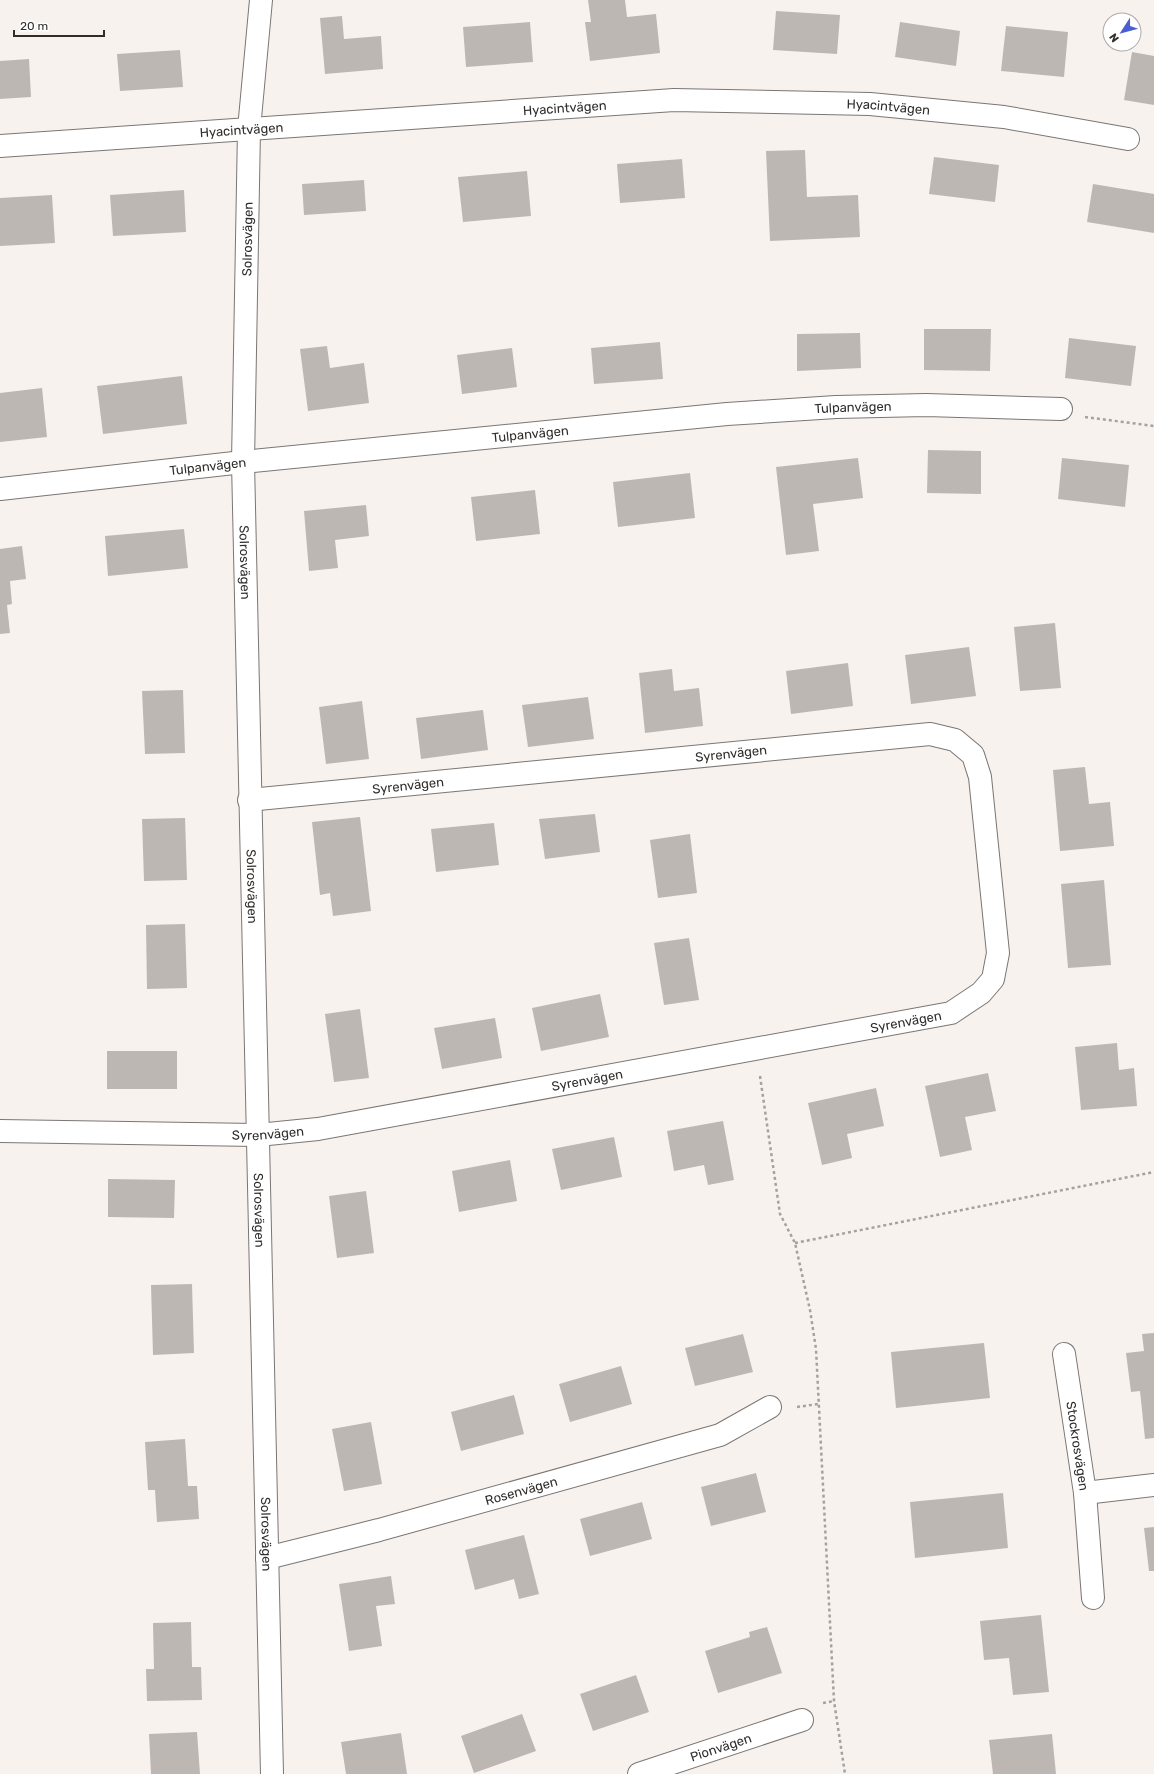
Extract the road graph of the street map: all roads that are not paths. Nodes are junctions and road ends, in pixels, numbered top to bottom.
1 (261, 0) edge
2 (248, 129) junction
3 (1128, 140) dead end
4 (0, 146) edge
5 (1061, 409) road end
6 (243, 462) junction
7 (0, 488) edge
8 (249, 800) junction
9 (0, 1131) edge
10 (258, 1135) junction
11 (1064, 1354) dead end
12 (770, 1407) dead end
13 (1154, 1485) edge
14 (1085, 1493) junction
15 (266, 1558) junction
16 (1093, 1598) dead end
17 (802, 1720) dead end
18 (272, 1774) edge
19 (639, 1774) edge

1 - 2 street, Solrosvägen
2 - 3 street, Hyacintvägen
2 - 4 street, Hyacintvägen
2 - 6 street, Solrosvägen
5 - 6 street, Tulpanvägen
6 - 7 street, Tulpanvägen
6 - 8 street, Solrosvägen
8 - 10 street, Solrosvägen
8 - 10 street, Syrenvägen
9 - 10 street, Syrenvägen
10 - 15 street, Solrosvägen
11 - 14 street, Stockrosvägen
12 - 15 street, Rosenvägen
13 - 14 street, Stockrosvägen
14 - 16 street
15 - 18 street, Solrosvägen
17 - 19 street, Pionvägen

